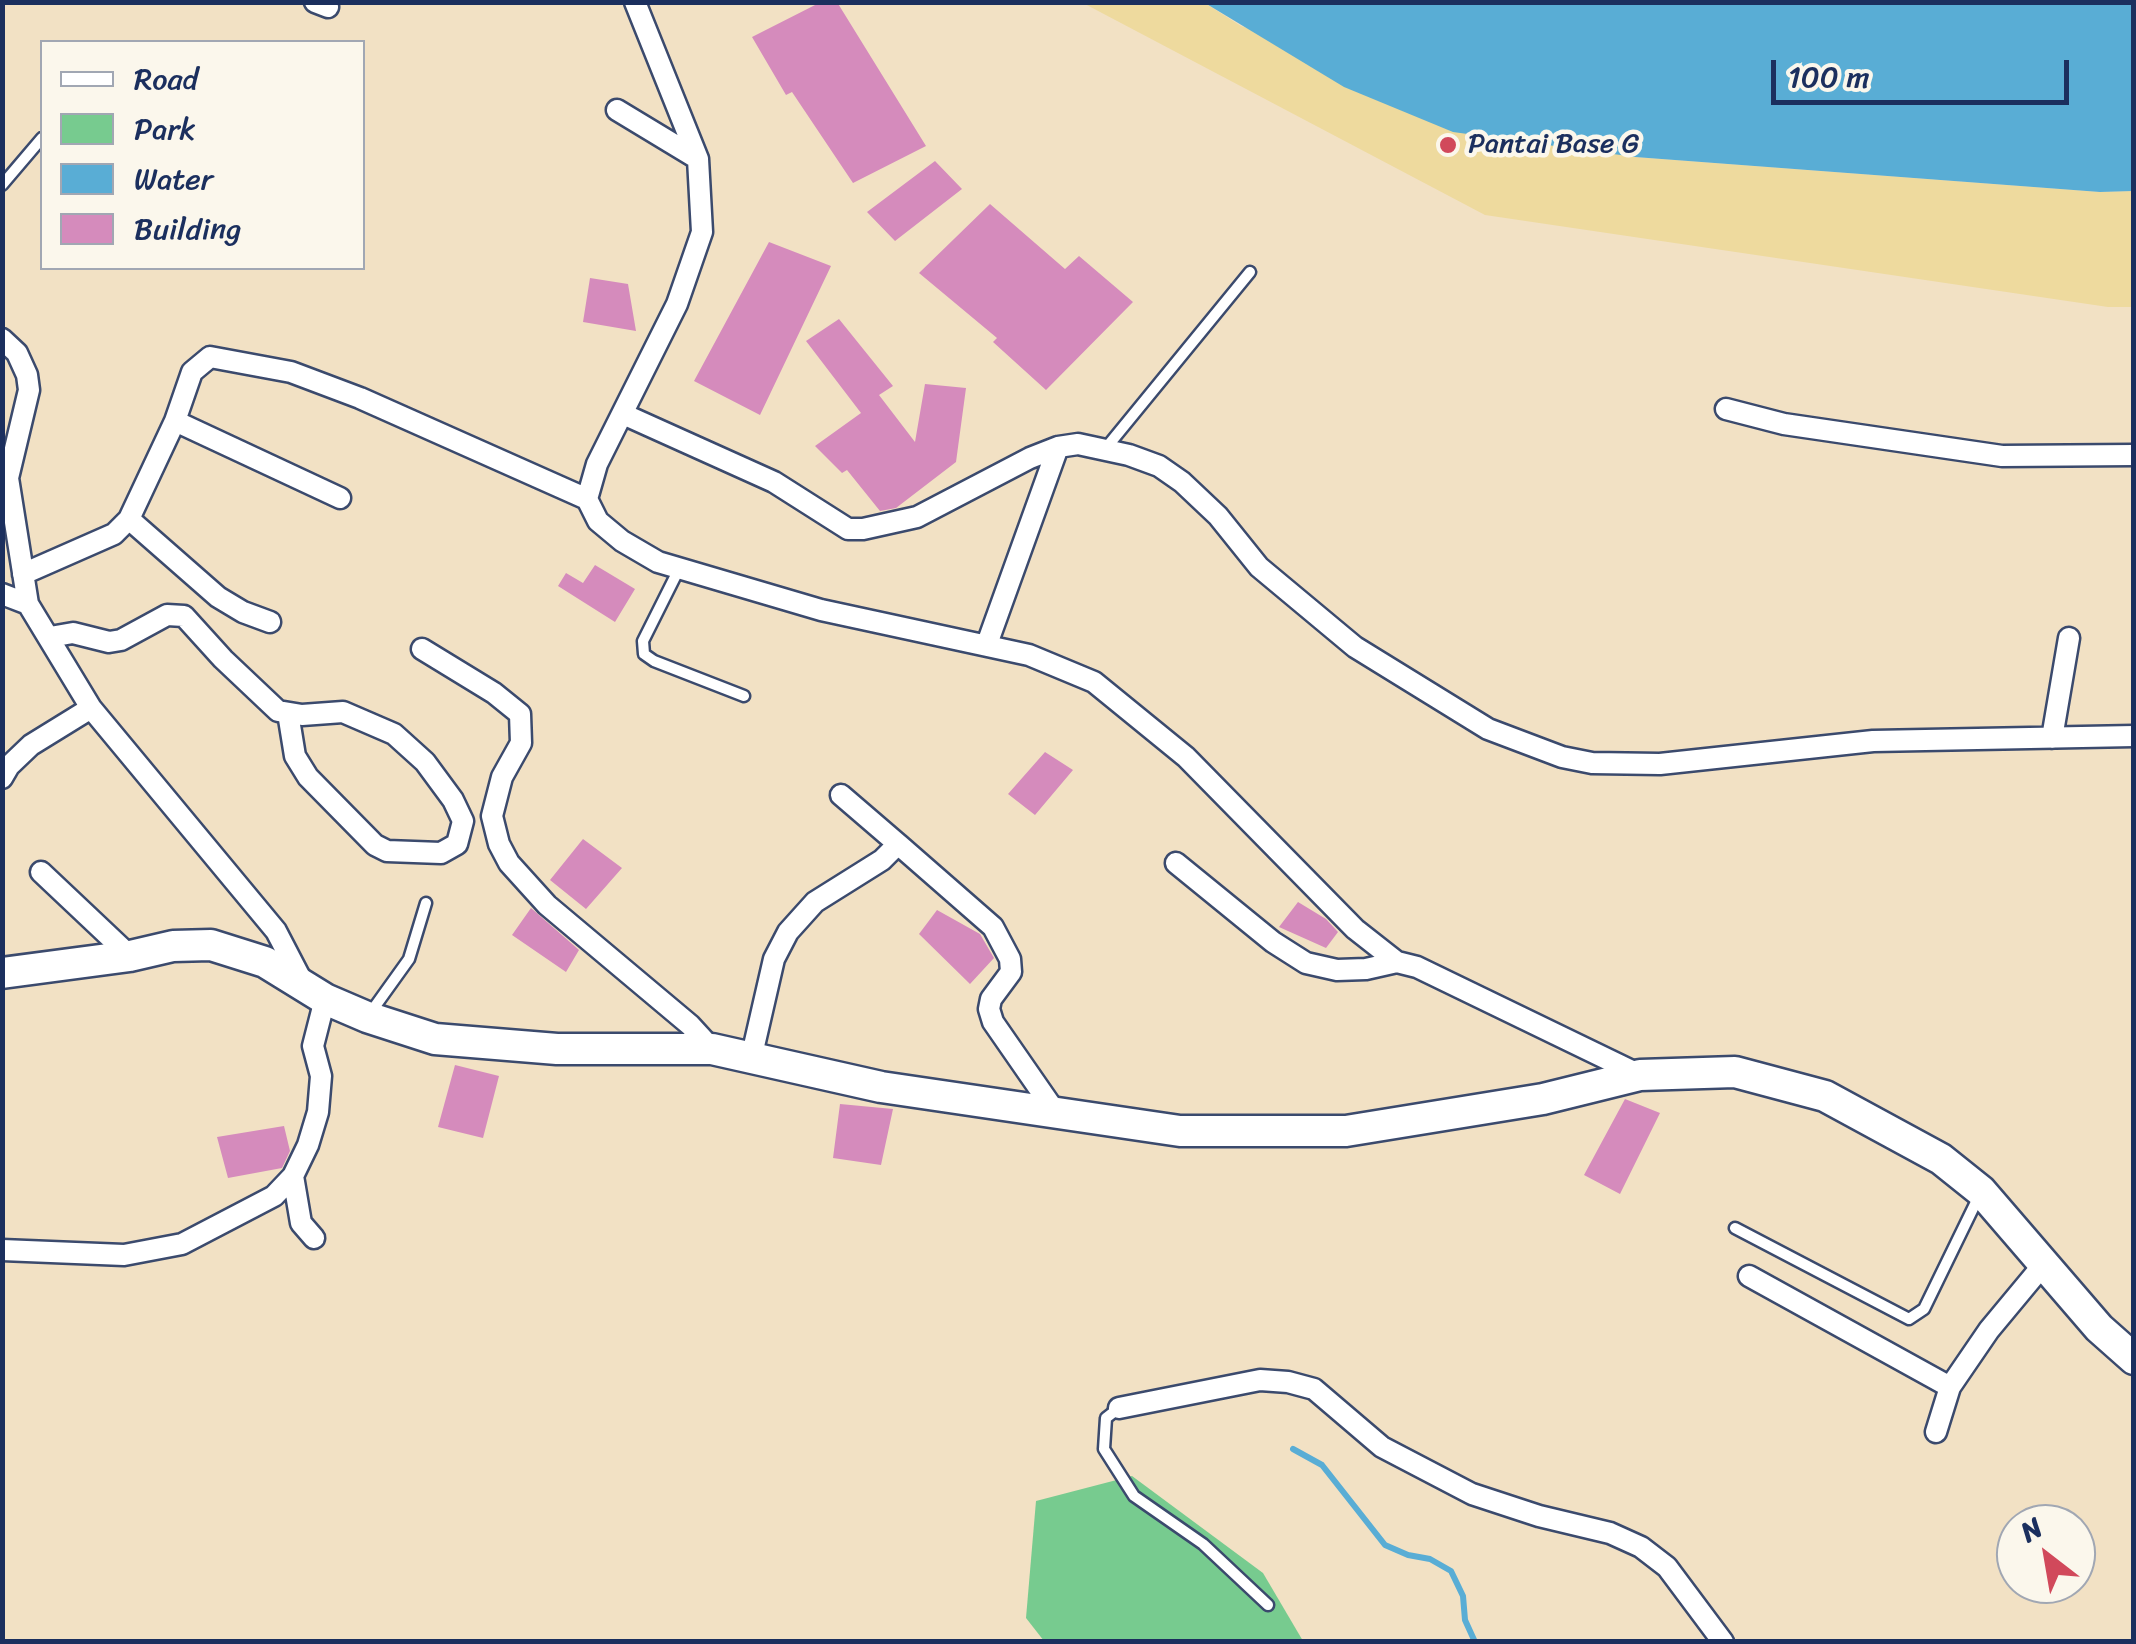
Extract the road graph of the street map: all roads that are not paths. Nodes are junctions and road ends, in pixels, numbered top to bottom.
1 (632, 5) edge
2 (616, 110) dead end
3 (40, 140) edge
4 (698, 159) junction
5 (2, 185) edge
6 (1250, 272) dead end
7 (2, 339) edge
8 (1726, 410) dead end
9 (623, 414) junction
10 (176, 421) junction
11 (1058, 447) junction
12 (1106, 448) junction
13 (2134, 454) edge
14 (5, 476) edge
15 (340, 498) dead end
16 (587, 498) junction
17 (129, 519) junction
18 (679, 568) junction
19 (23, 574) junction
20 (2, 594) edge
21 (28, 604) junction
22 (270, 622) dead end
23 (50, 637) junction
24 (2069, 638) dead end
25 (987, 644) junction
26 (422, 649) dead end
27 (744, 696) dead end
28 (91, 708) junction
29 (288, 713) junction
30 (2134, 736) edge
31 (2052, 738) junction
32 (2, 778) edge
33 (840, 795) dead end
34 (898, 844) junction
35 (1176, 863) dead end
36 (40, 872) dead end
37 (426, 903) dead end
38 (130, 956) junction
39 (1396, 962) junction
40 (2, 973) edge
41 (316, 993) junction
42 (368, 1017) junction
43 (712, 1049) junction
44 (750, 1059) junction
45 (1640, 1075) junction
46 (1054, 1110) junction
47 (292, 1176) junction
48 (1981, 1191) junction
49 (1734, 1228) dead end
50 (314, 1238) dead end
51 (2, 1250) edge
52 (2043, 1265) junction
53 (1749, 1276) dead end
54 (2134, 1360) edge
55 (1950, 1387) junction
56 (1119, 1408) joint
57 (1936, 1432) dead end
58 (1268, 1604) dead end
59 (1723, 1642) edge

1 - 4 street
2 - 4 street
3 - 5 lane
4 - 9 street
6 - 12 lane
7 - 14 street
8 - 13 street
9 - 11 street
9 - 16 street
10 - 15 street
10 - 16 street
10 - 17 street
11 - 12 street
11 - 25 street
12 - 31 street
14 - 19 street
16 - 18 street
17 - 19 street
17 - 22 street
18 - 25 street
18 - 27 lane
19 - 21 street
20 - 21 street
21 - 23 street
23 - 28 street
23 - 29 street
24 - 31 street
25 - 39 street
26 - 43 street
28 - 32 street
28 - 41 street
29 - 29 street
30 - 31 street
33 - 34 street
34 - 44 street
34 - 46 street
35 - 39 street
36 - 38 street
37 - 42 lane
38 - 40 street
38 - 41 street
39 - 45 street
41 - 42 street
41 - 47 street
42 - 43 street
43 - 44 street
44 - 46 street
45 - 46 street
45 - 48 street
47 - 50 street
47 - 51 street
48 - 49 lane
48 - 52 street
52 - 54 street
52 - 55 street
53 - 55 street
55 - 57 street
56 - 58 lane
56 - 59 street

